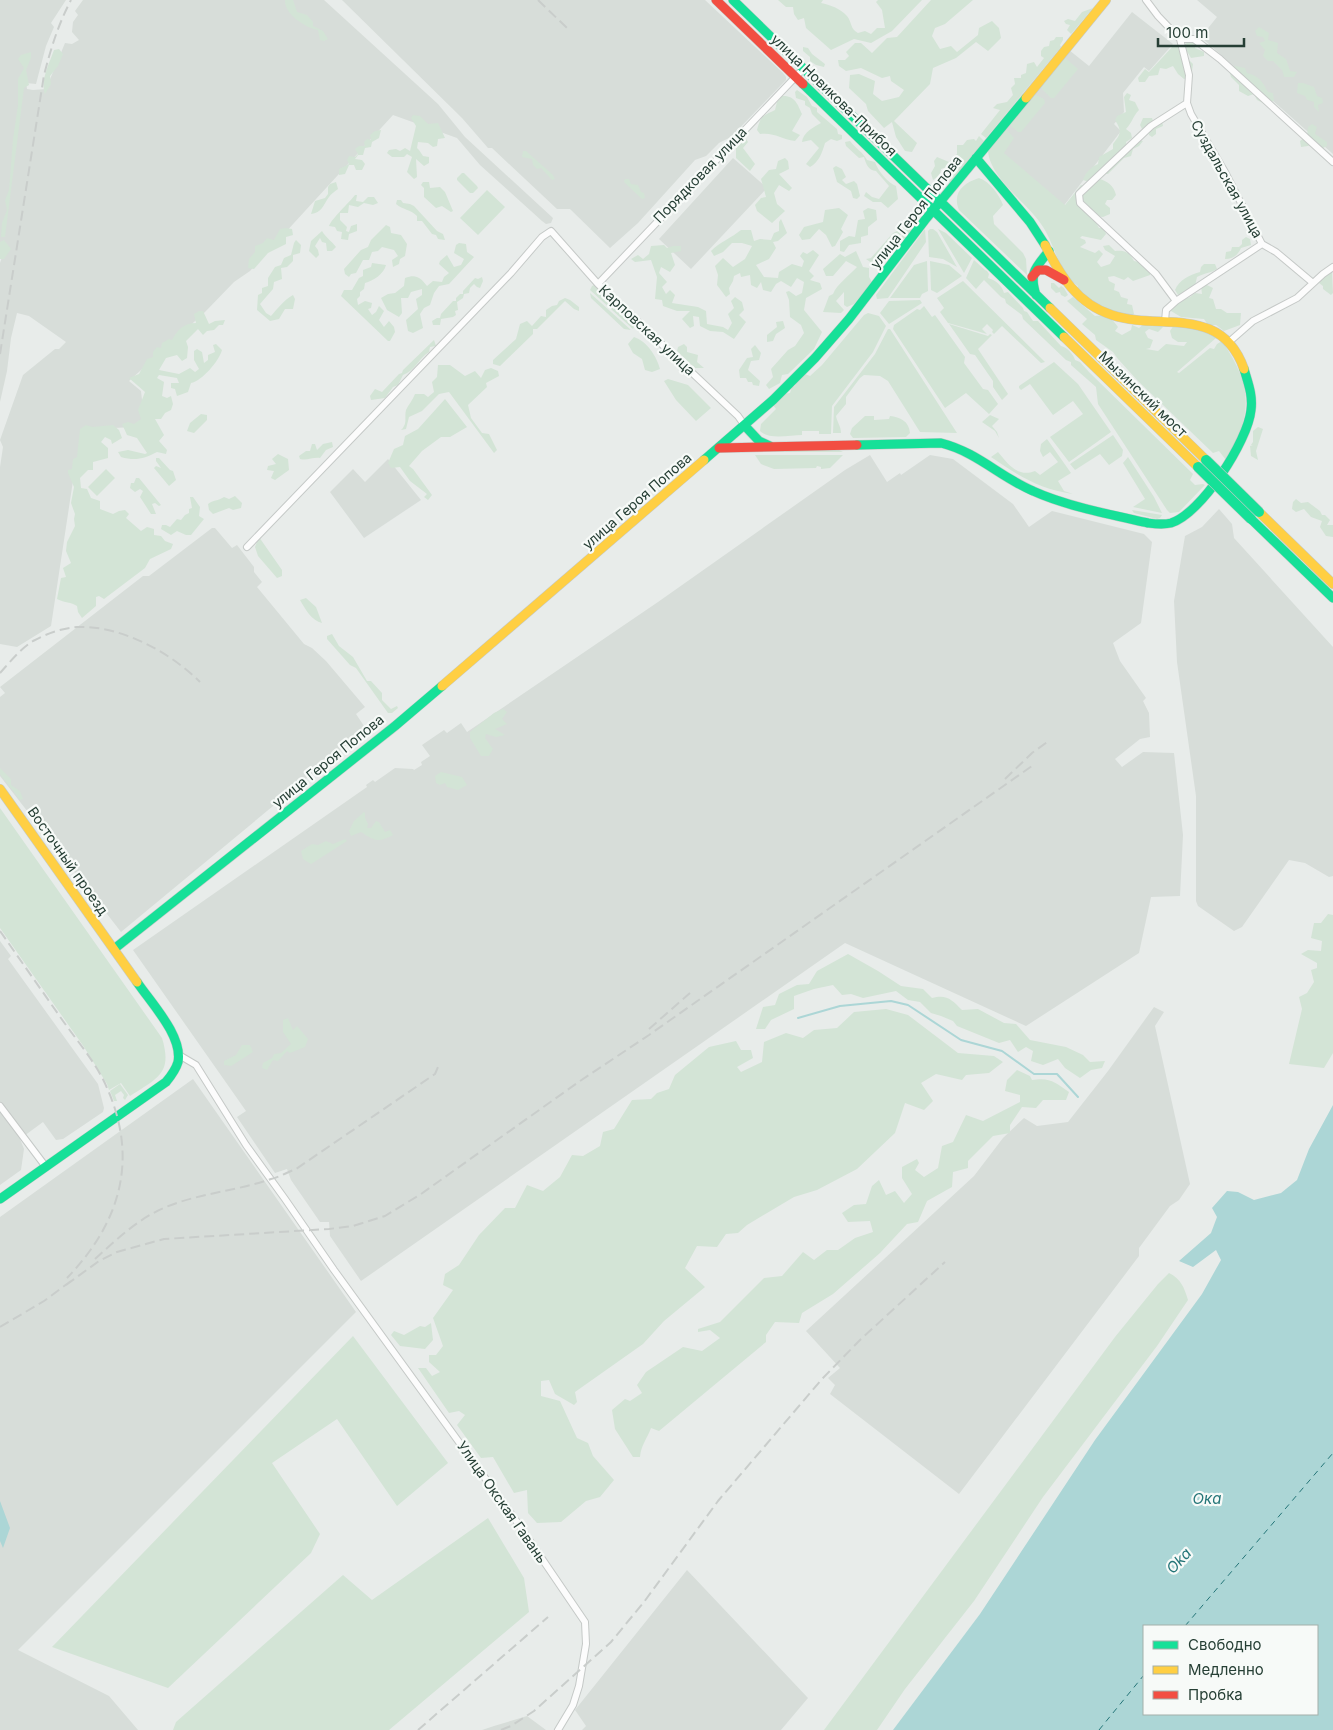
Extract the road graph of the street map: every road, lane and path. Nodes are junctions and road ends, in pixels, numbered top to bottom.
1 (716, 0) edge
2 (733, 0) edge
3 (1106, 0) edge
4 (1146, 0) edge
5 (1180, 39) junction
6 (804, 68) junction
7 (795, 76) junction
8 (1187, 103) junction
9 (976, 158) junction
10 (1333, 162) edge
11 (940, 202) junction
12 (933, 210) junction
13 (1262, 244) junction
14 (1049, 251) junction
15 (1333, 267) edge
16 (1032, 278) junction
17 (1064, 280) junction
18 (1313, 283) junction
19 (598, 284) junction
20 (1036, 296) junction
21 (1176, 301) junction
22 (1165, 321) junction
23 (1229, 342) junction
24 (745, 426) junction
25 (770, 446) junction
26 (720, 448) junction
27 (1202, 464) junction
28 (1255, 516) junction
29 (247, 547) dead end
30 (1333, 584) edge
31 (1333, 598) edge
32 (0, 789) edge
33 (114, 949) junction
34 (179, 1055) junction
35 (0, 1106) edge
36 (46, 1167) junction
37 (0, 1199) edge
38 (558, 1730) edge

1 - 7 street, улица Новикова-Прибоя
2 - 6 street, улица Новикова-Прибоя
3 - 9 street, улица Героя Попова
4 - 5 street
5 - 8 street, Суздальская улица
5 - 10 street
6 - 7 street, Порядковая улица
6 - 11 street, улица Новикова-Прибоя
7 - 12 street, улица Новикова-Прибоя
7 - 19 street, Порядковая улица
8 - 13 street, Суздальская улица
8 - 21 street
9 - 11 street, улица Героя Попова
9 - 14 street
11 - 12 street, улица Героя Попова
11 - 20 street, Мызинский мост
12 - 24 street, улица Героя Попова
12 - 27 street, Мызинский мост
13 - 18 street
13 - 21 street, Суздальская улица
14 - 16 street
14 - 17 street
15 - 18 street
16 - 17 street
16 - 20 street
17 - 22 street
18 - 23 street
19 - 24 street, Карповская улица
19 - 29 street, Карповская улица
20 - 27 street, Мызинский мост
21 - 22 street, Суздальская улица
22 - 23 street
23 - 25 street
24 - 25 street
24 - 26 street, улица Героя Попова
25 - 26 street
26 - 33 street, улица Героя Попова
27 - 28 street, Мызинский мост, bridge
28 - 30 street, Мызинский мост
28 - 31 street, Мызинский мост
32 - 33 street, Восточный проезд
33 - 34 street, Восточный проезд
34 - 36 street
34 - 38 street, Улица Окская Гавань
35 - 36 street
36 - 37 street

